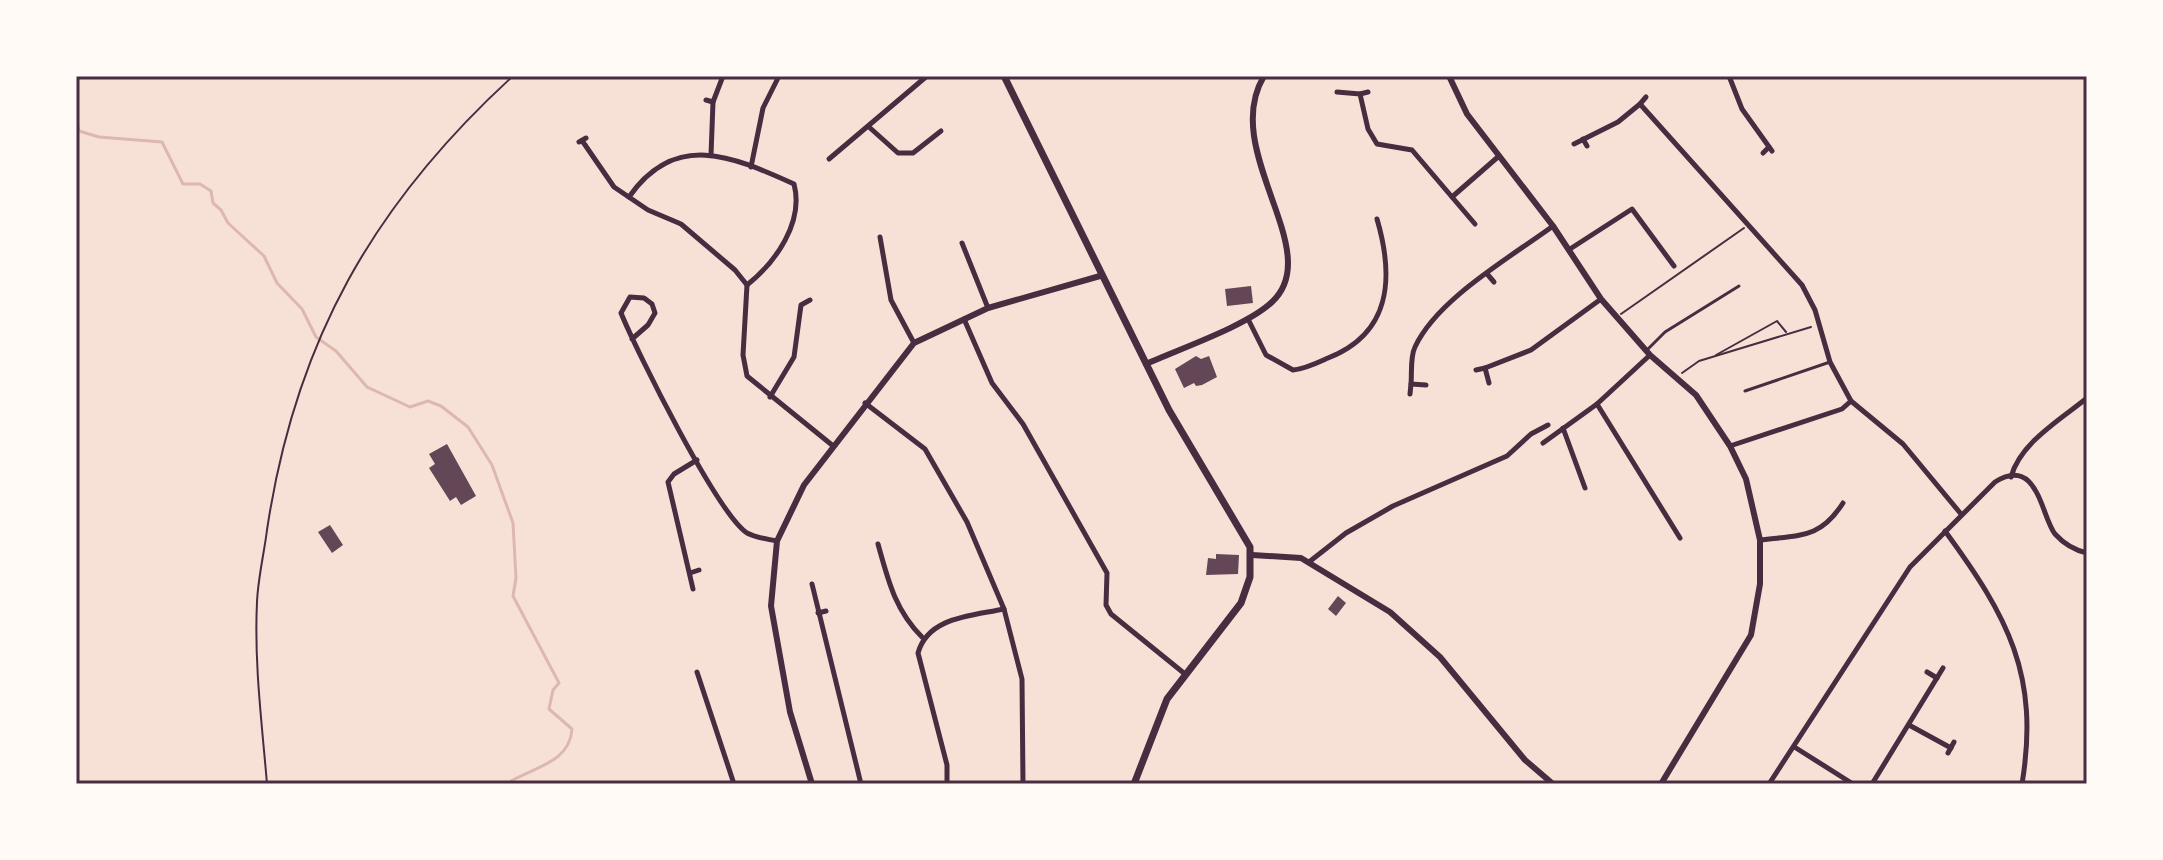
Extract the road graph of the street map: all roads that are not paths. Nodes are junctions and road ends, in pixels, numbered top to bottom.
1 (723, 76) edge
2 (779, 76) edge
3 (927, 76) edge
4 (1004, 76) edge
5 (1264, 76) edge
6 (1449, 76) edge
7 (1729, 76) edge
8 (1337, 92) dead end
9 (1368, 92) dead end
10 (1360, 94) junction
11 (1646, 97) dead end
12 (1640, 104) junction
13 (869, 127) junction
14 (925, 127) dead end
15 (941, 131) dead end
16 (933, 134) junction
17 (1583, 139) junction
18 (583, 141) dead end
19 (1574, 144) dead end
20 (1587, 146) dead end
21 (1763, 153) dead end
22 (1427, 154) dead end
23 (711, 155) junction
24 (1499, 156) junction
25 (829, 159) dead end
26 (1421, 159) junction
27 (751, 167) junction
28 (629, 197) junction
29 (1452, 197) junction
30 (1377, 219) dead end
31 (1475, 224) dead end
32 (1553, 226) junction
33 (880, 237) dead end
34 (962, 243) dead end
35 (1570, 249) junction
36 (1674, 266) dead end
37 (1488, 275) junction
38 (1100, 276) junction
39 (1494, 282) dead end
40 (747, 285) junction
41 (1739, 286) dead end
42 (1601, 299) junction
43 (810, 300) dead end
44 (988, 308) junction
45 (1248, 318) junction
46 (964, 319) junction
47 (632, 339) junction
48 (914, 343) junction
49 (1648, 353) junction
50 (1830, 362) junction
51 (1146, 364) junction
52 (1485, 368) junction
53 (1476, 370) dead end
54 (1489, 383) dead end
55 (1411, 384) junction
56 (1426, 385) dead end
57 (1753, 388) junction
58 (1745, 391) dead end
59 (1410, 394) dead end
60 (1756, 394) dead end
61 (770, 397) junction
62 (2087, 398) edge
63 (1851, 401) junction
64 (865, 403) junction
65 (1597, 404) junction
66 (1548, 425) dead end
67 (1563, 428) junction
68 (1543, 443) dead end
69 (832, 445) junction
70 (1730, 446) junction
71 (697, 460) junction
72 (2008, 478) junction
73 (1585, 488) dead end
74 (1843, 503) dead end
75 (1961, 514) junction
76 (1945, 531) junction
77 (1680, 538) dead end
78 (1760, 540) junction
79 (777, 541) junction
80 (878, 544) dead end
81 (2087, 553) edge
82 (1252, 555) junction
83 (1309, 562) junction
84 (699, 570) dead end
85 (690, 573) junction
86 (812, 584) dead end
87 (693, 589) dead end
88 (1004, 609) junction
89 (826, 611) dead end
90 (818, 613) junction
91 (922, 637) junction
92 (1943, 668) dead end
93 (697, 672) dead end
94 (1927, 672) dead end
95 (1185, 674) junction
96 (1937, 678) junction
97 (1909, 725) junction
98 (1796, 748) junction
99 (1951, 748) dead end
100 (734, 784) edge
101 (812, 784) edge
102 (861, 784) edge
103 (947, 784) edge
104 (1023, 784) edge
105 (1134, 784) edge
106 (1553, 784) edge
107 (1661, 784) edge
108 (1769, 784) edge
109 (1853, 784) edge
110 (1872, 784) edge
111 (2022, 784) edge

1 - 23 street
2 - 27 street
3 - 13 street
4 - 38 main road
5 - 45 street
6 - 24 street
7 - 21 street
8 - 10 street
9 - 10 street
10 - 26 street
11 - 12 street
12 - 17 street
12 - 50 street
13 - 16 street
13 - 25 street
14 - 16 street
15 - 16 street
17 - 19 street
17 - 20 street
18 - 28 street
22 - 26 street
23 - 27 street
23 - 28 street
24 - 29 street
24 - 32 street
26 - 29 street
27 - 40 street
28 - 40 street
29 - 31 street
30 - 45 street
32 - 35 street
32 - 37 street
33 - 48 street
34 - 44 street
35 - 36 street
35 - 42 street
37 - 39 street
37 - 55 street
38 - 44 street
38 - 51 main road
40 - 61 street
41 - 49 lane
42 - 49 street
42 - 52 street
43 - 61 street
44 - 46 street
45 - 51 street
46 - 48 street
46 - 95 street
47 - 47 street
47 - 71 street
48 - 64 street
49 - 65 street
49 - 70 street
50 - 57 lane
50 - 63 street
51 - 82 main road
52 - 53 street
52 - 54 street
55 - 56 street
55 - 59 street
57 - 58 lane
57 - 60 lane
61 - 69 street
62 - 72 street
63 - 70 street
63 - 75 street
64 - 69 street
64 - 88 street
65 - 67 street
65 - 77 street
66 - 83 street
67 - 68 street
67 - 73 street
69 - 79 street
70 - 78 street
71 - 79 street
71 - 85 street
72 - 75 street
72 - 81 street
74 - 78 street
75 - 76 street
76 - 98 street
76 - 111 street
78 - 107 street
79 - 101 street
80 - 91 street
82 - 83 street
82 - 95 main road
83 - 106 street
84 - 85 street
85 - 87 street
86 - 90 street
88 - 91 street
88 - 104 street
89 - 90 street
90 - 102 street
91 - 103 street
92 - 96 street
93 - 100 street
94 - 96 street
95 - 105 main road
96 - 97 street
97 - 99 street
97 - 110 street
98 - 108 street
98 - 109 street

